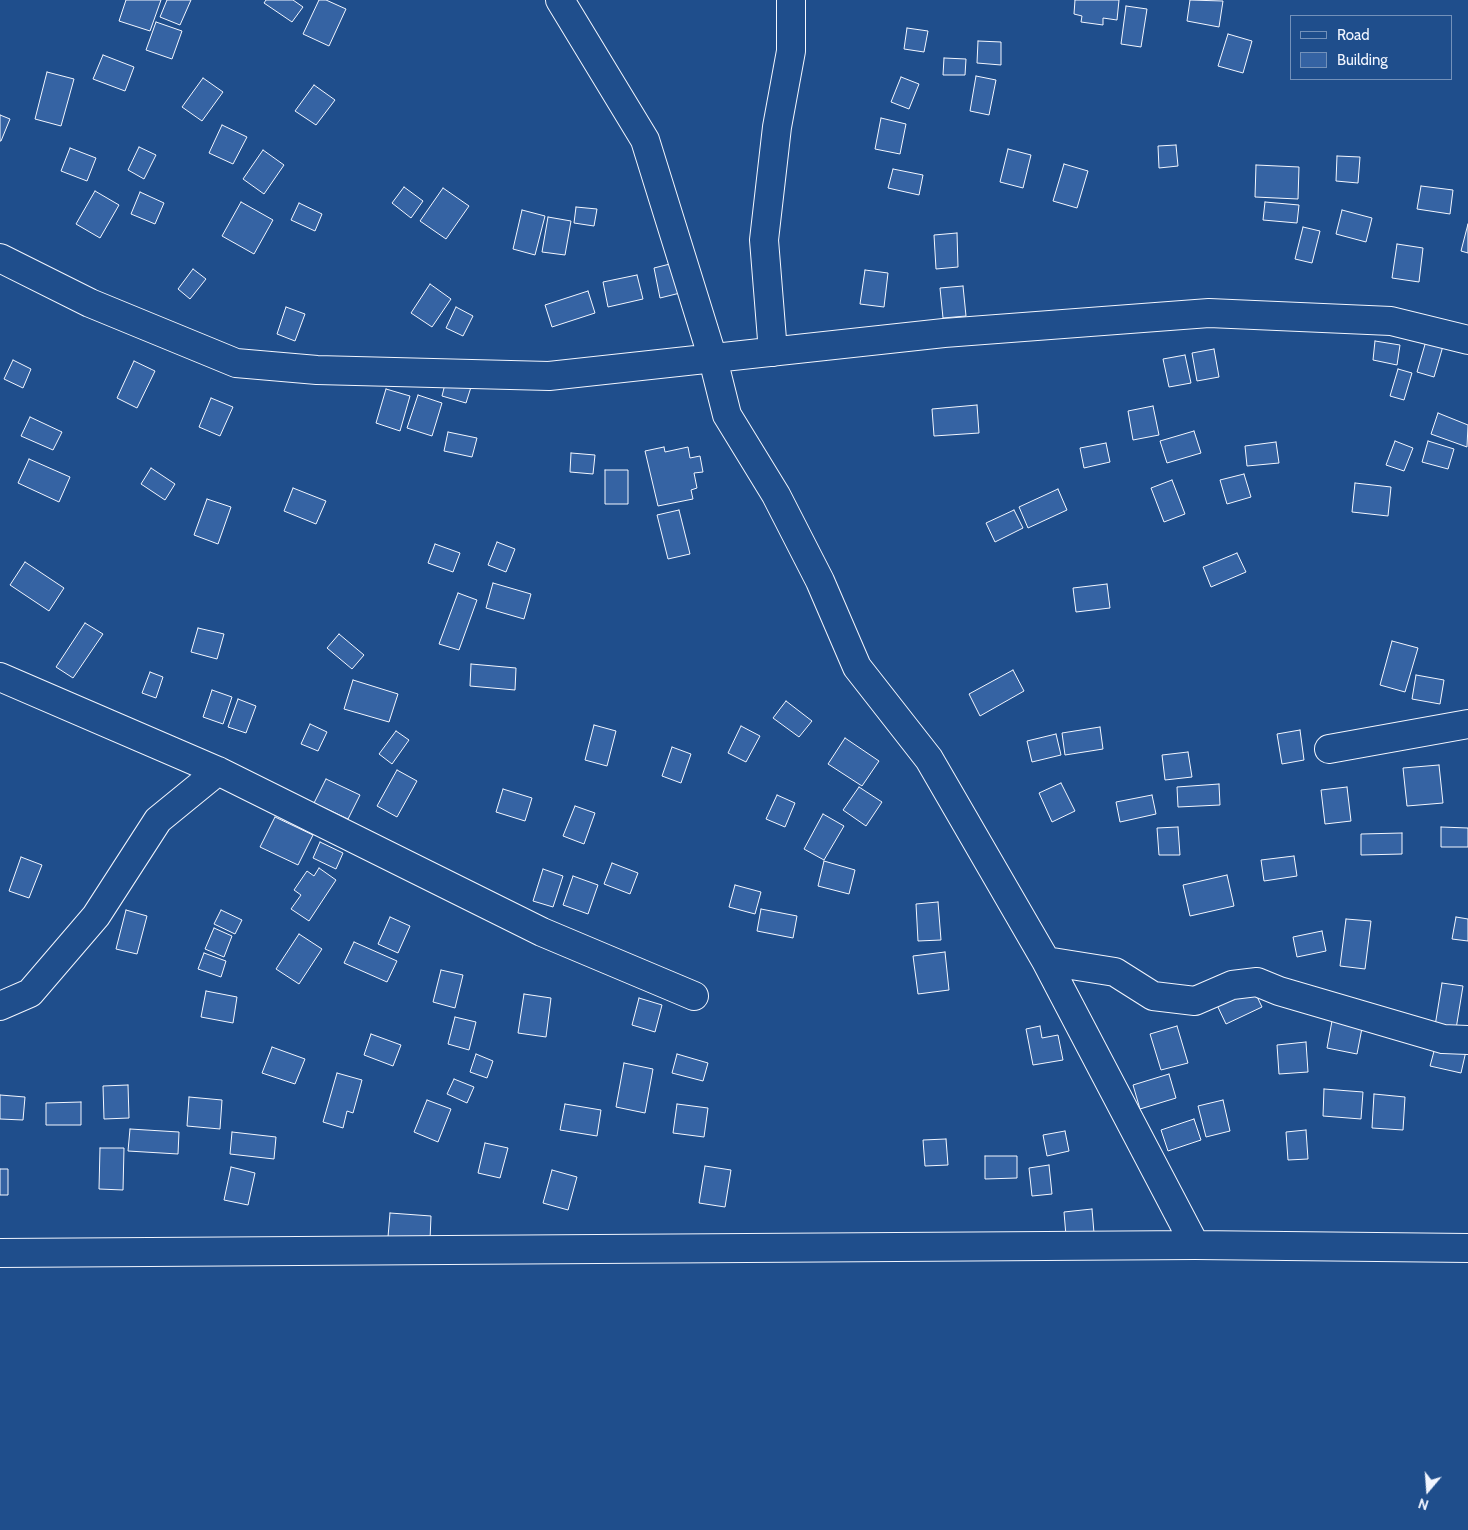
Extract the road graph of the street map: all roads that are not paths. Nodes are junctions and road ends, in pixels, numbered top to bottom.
1 (560, 0) edge
2 (791, 0) edge
3 (0, 258) edge
4 (1468, 340) edge
5 (773, 352) junction
6 (713, 359) junction
7 (0, 677) edge
8 (1468, 724) edge
9 (1328, 749) dead end
10 (218, 772) junction
11 (1046, 962) junction
12 (694, 996) dead end
13 (0, 1006) edge
14 (1468, 1040) edge
15 (1194, 1244) junction
16 (1468, 1248) edge
17 (0, 1253) edge

1 - 6 street
2 - 5 street
3 - 6 street
4 - 5 street
5 - 6 street
6 - 11 street
7 - 10 street
8 - 9 street
10 - 12 street
10 - 13 street
11 - 14 street
11 - 15 street
15 - 16 street
15 - 17 street

